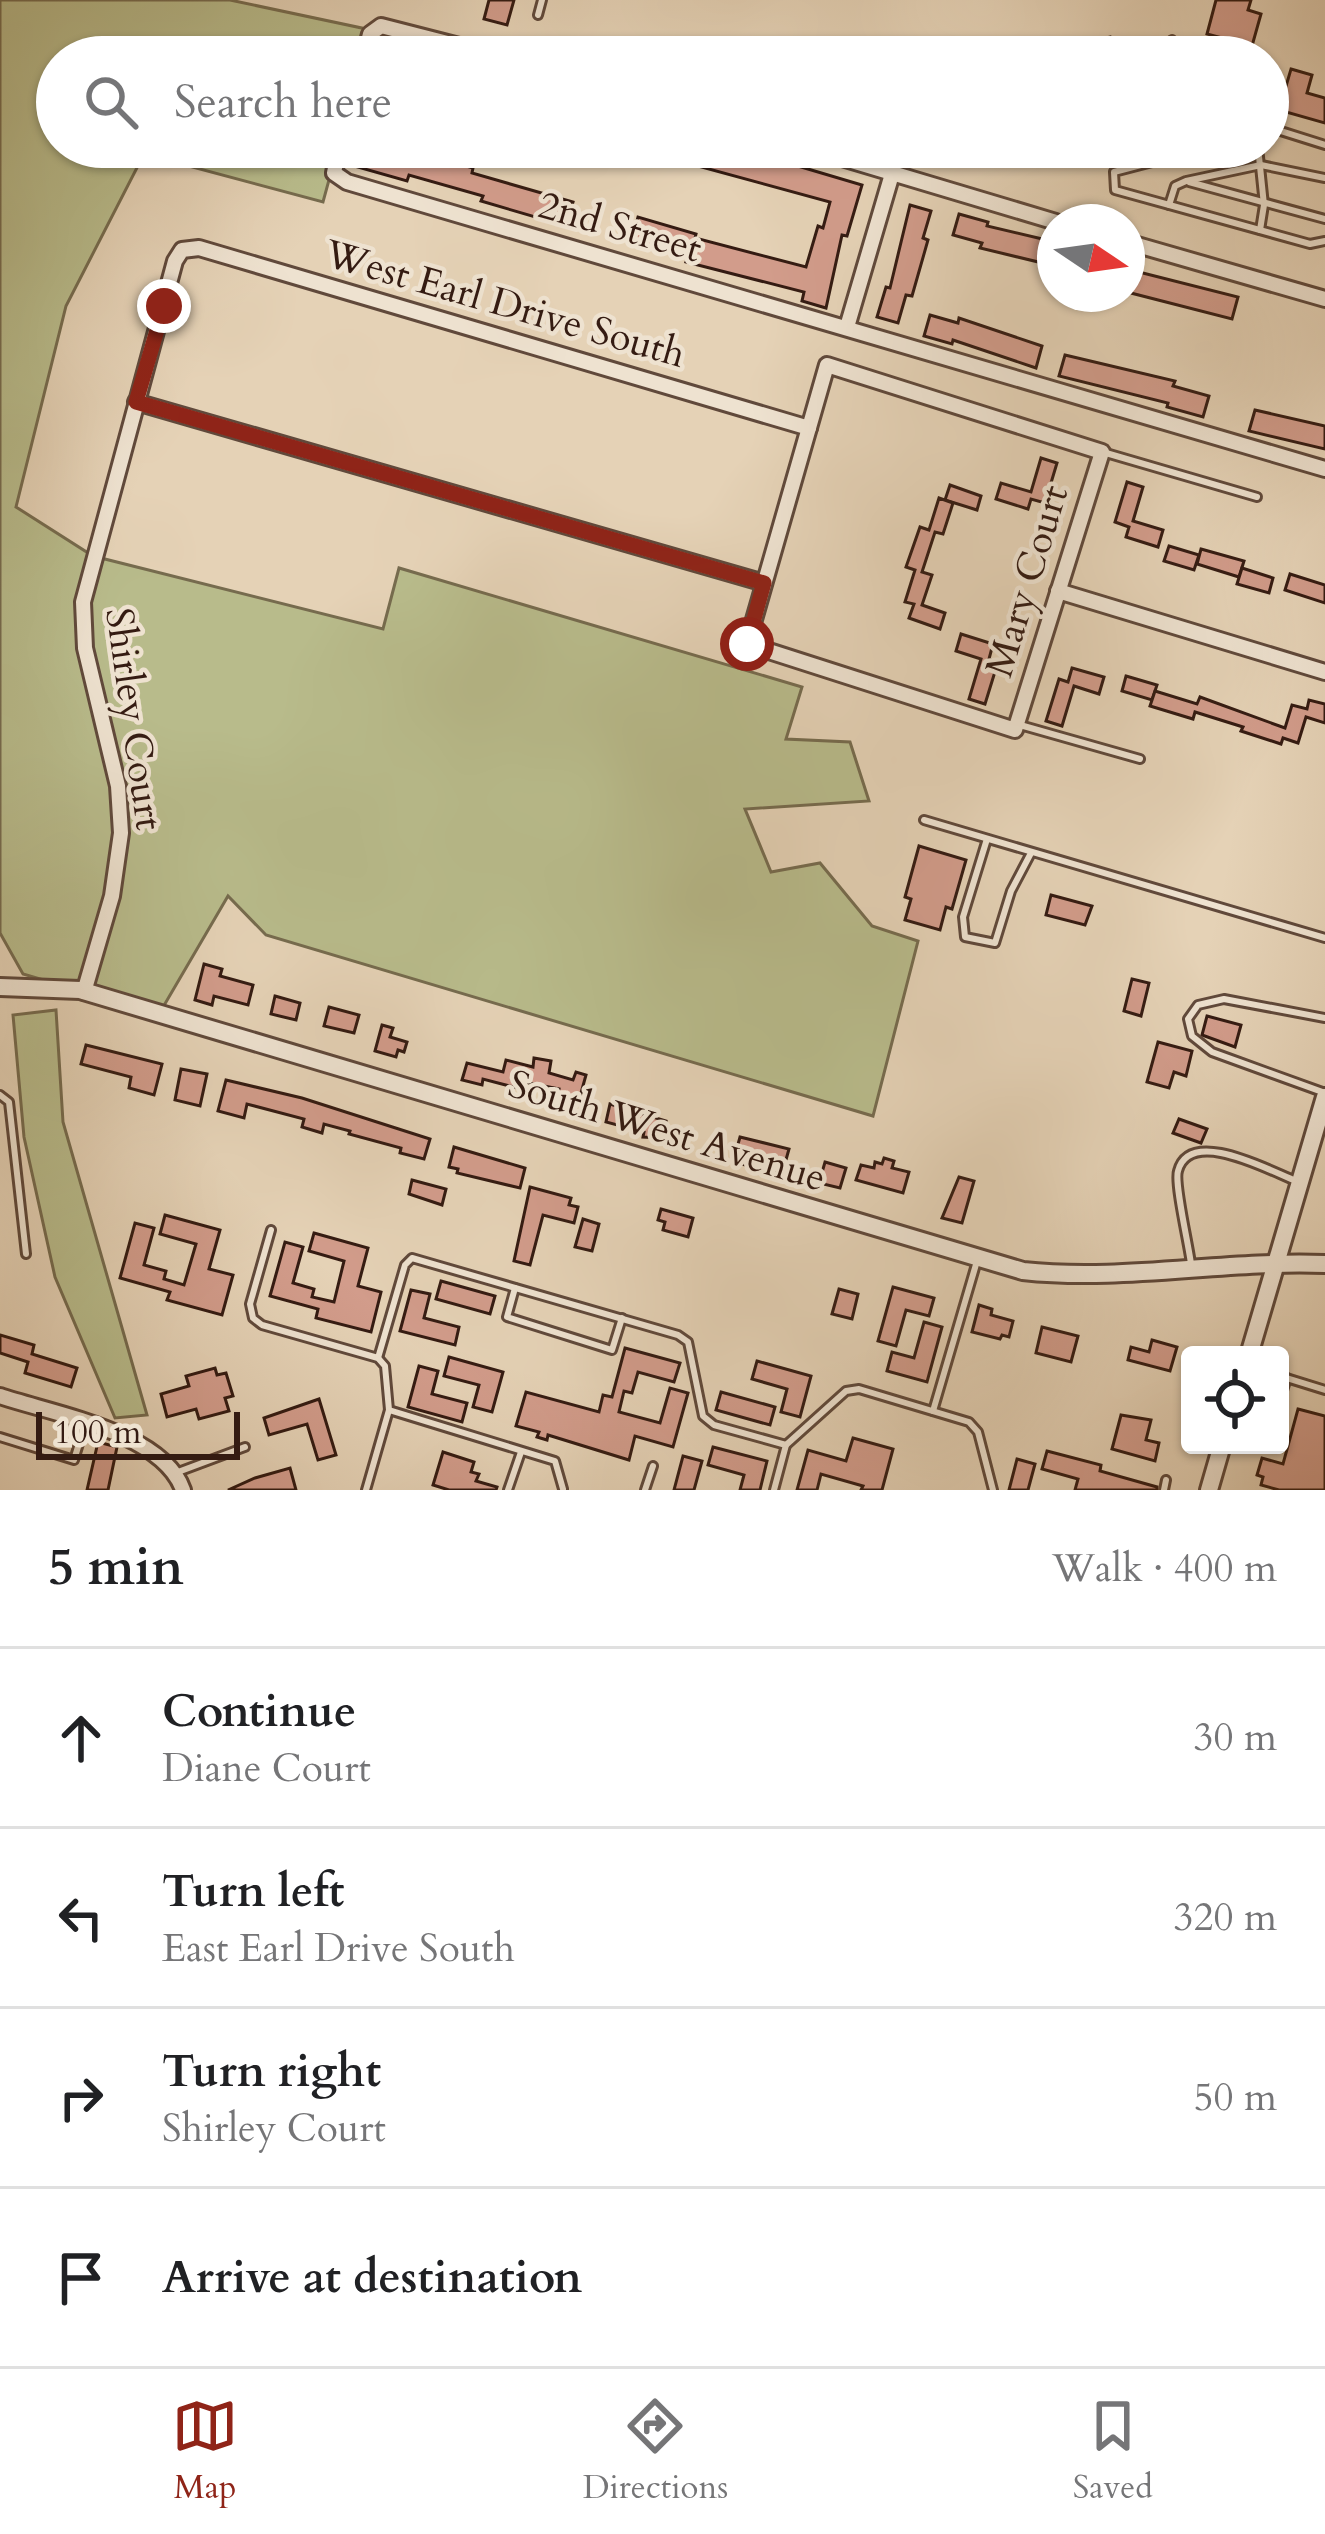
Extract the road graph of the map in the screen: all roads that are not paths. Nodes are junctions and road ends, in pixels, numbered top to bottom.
1 (542, 0) edge
2 (538, 14) dead end
3 (369, 36) edge
4 (425, 36) edge
5 (1289, 134) edge
6 (1325, 145) edge
7 (335, 168) edge
8 (873, 168) edge
9 (1129, 168) edge
10 (1243, 168) edge
11 (1261, 168) edge
12 (1279, 168) edge
13 (892, 174) junction
14 (1325, 178) edge
15 (1186, 181) junction
16 (1169, 205) junction
17 (1264, 205) junction
18 (1037, 216) edge
19 (1325, 219) edge
20 (1260, 230) junction
21 (1325, 241) edge
22 (1145, 247) edge
23 (182, 250) joint
24 (1325, 298) edge
25 (847, 327) junction
26 (136, 402) junction
27 (809, 428) junction
28 (1102, 452) junction
29 (1325, 469) edge
30 (1257, 497) dead end
31 (764, 583) junction
32 (1058, 591) junction
33 (1325, 672) edge
34 (1016, 727) junction
35 (1140, 759) dead end
36 (924, 820) dead end
37 (987, 839) junction
38 (1032, 852) junction
39 (1325, 938) edge
40 (0, 986) edge
41 (85, 992) junction
42 (1325, 1018) edge
43 (0, 1095) edge
44 (1324, 1101) edge
45 (1300, 1182) junction
46 (271, 1230) dead end
47 (26, 1254) dead end
48 (978, 1257) junction
49 (1276, 1262) junction
50 (1325, 1264) edge
51 (1191, 1266) junction
52 (515, 1288) junction
53 (622, 1318) junction
54 (1252, 1346) edge
55 (378, 1358) junction
56 (1289, 1379) edge
57 (1325, 1390) edge
58 (0, 1396) edge
59 (389, 1410) junction
60 (933, 1411) junction
61 (86, 1424) junction
62 (0, 1437) edge
63 (786, 1445) junction
64 (245, 1447) dead end
65 (520, 1451) junction
66 (1219, 1454) edge
67 (653, 1466) dead end
68 (174, 1474) junction
69 (1166, 1480) dead end
70 (183, 1490) edge
71 (366, 1490) edge
72 (508, 1490) edge
73 (563, 1490) edge
74 (645, 1490) edge
75 (773, 1490) edge
76 (993, 1490) edge
77 (1164, 1490) edge
78 (1208, 1490) edge

1 - 2 lane
3 - 4 street
5 - 6 lane
7 - 25 street, 2nd Street
8 - 13 street
9 - 16 lane
10 - 15 lane
11 - 17 lane
12 - 14 lane
13 - 18 street
13 - 25 street
15 - 16 lane
15 - 17 lane
16 - 20 lane
17 - 19 lane
17 - 20 lane
20 - 21 lane
22 - 24 street
23 - 26 street, Shirley Court
23 - 27 street, West Earl Drive South
25 - 29 street, 2nd Street
26 - 31 street
26 - 41 street, Shirley Court
27 - 28 street
27 - 31 street
28 - 30 lane
28 - 32 street, Mary Court
31 - 34 street
32 - 33 street
32 - 34 street, Mary Court
34 - 35 lane
36 - 37 lane
37 - 38 lane
37 - 38 lane
38 - 39 lane
40 - 41 street, South West Avenue
41 - 48 street, South West Avenue
42 - 44 lane
43 - 47 lane
44 - 45 street
45 - 49 street
45 - 51 lane
46 - 55 lane
48 - 51 street, South West Avenue
48 - 60 lane
49 - 50 street, South West Avenue
49 - 51 street, South West Avenue
49 - 54 street
52 - 53 lane
52 - 53 lane
52 - 55 lane
53 - 63 lane
55 - 59 lane
56 - 57 lane
58 - 61 street
59 - 65 lane
59 - 71 lane
60 - 63 lane
60 - 76 lane
61 - 62 lane
61 - 68 street
63 - 75 lane
64 - 68 lane
65 - 72 lane
65 - 73 lane
66 - 78 street
67 - 74 lane
68 - 70 street
69 - 77 lane

